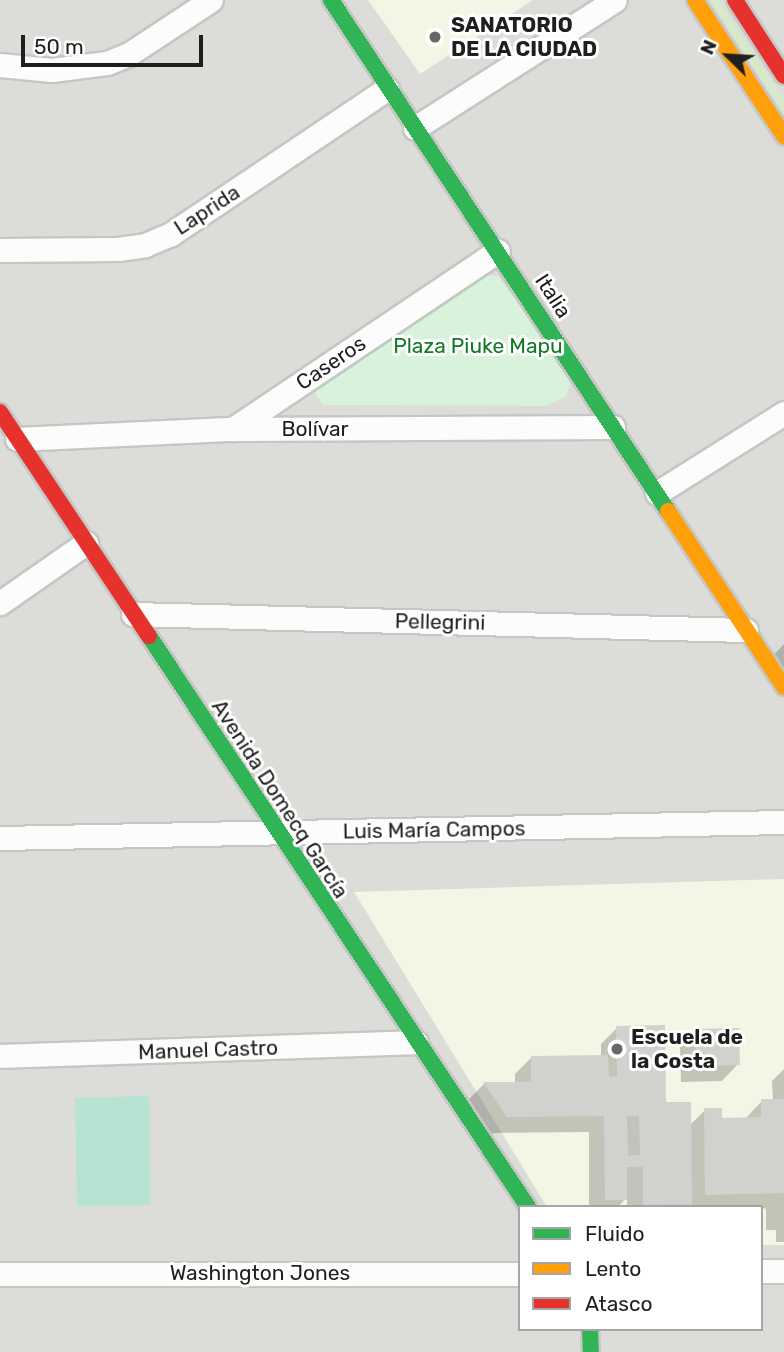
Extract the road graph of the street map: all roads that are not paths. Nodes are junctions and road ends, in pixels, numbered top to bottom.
1 (211, 0) edge
2 (331, 0) edge
3 (615, 0) edge
4 (695, 0) edge
5 (734, 0) edge
6 (0, 65) edge
7 (784, 76) edge
8 (387, 89) junction
9 (415, 128) junction
10 (784, 136) edge
11 (0, 250) edge
12 (498, 251) junction
13 (0, 412) edge
14 (784, 412) edge
15 (614, 427) junction
16 (233, 429) junction
17 (17, 439) junction
18 (657, 493) junction
19 (86, 543) junction
20 (0, 603) edge
21 (133, 614) junction
22 (746, 630) junction
23 (784, 687) edge
24 (784, 822) edge
25 (277, 833) junction
26 (0, 838) edge
27 (416, 1042) junction
28 (0, 1056) edge
29 (527, 1205) edge
30 (763, 1271) edge
31 (784, 1271) edge
32 (0, 1274) edge
33 (518, 1274) edge
34 (590, 1331) edge
35 (590, 1352) edge

1 - 6 street
2 - 8 street, Italia
3 - 9 street
4 - 10 street
5 - 7 street
8 - 9 street, Italia
8 - 11 street, Laprida
9 - 12 street, Italia
12 - 15 street, Italia
12 - 16 street, Caseros
13 - 17 street, Avenida Domecq García
14 - 18 street
15 - 16 street, Bolívar
15 - 18 street, Italia
16 - 17 street, Bolívar
17 - 19 street, Avenida Domecq García
18 - 22 street, Italia
19 - 20 street
19 - 21 street, Avenida Domecq García
21 - 22 street, Pellegrini
21 - 25 street, Avenida Domecq García
22 - 23 street, Italia
24 - 25 street, Luis María Campos
25 - 26 street, Luis María Campos
25 - 27 street, Avenida Domecq García
27 - 28 street, Manuel Castro
27 - 29 street, Avenida Domecq García
30 - 31 street
32 - 33 street, Washington Jones
34 - 35 street

